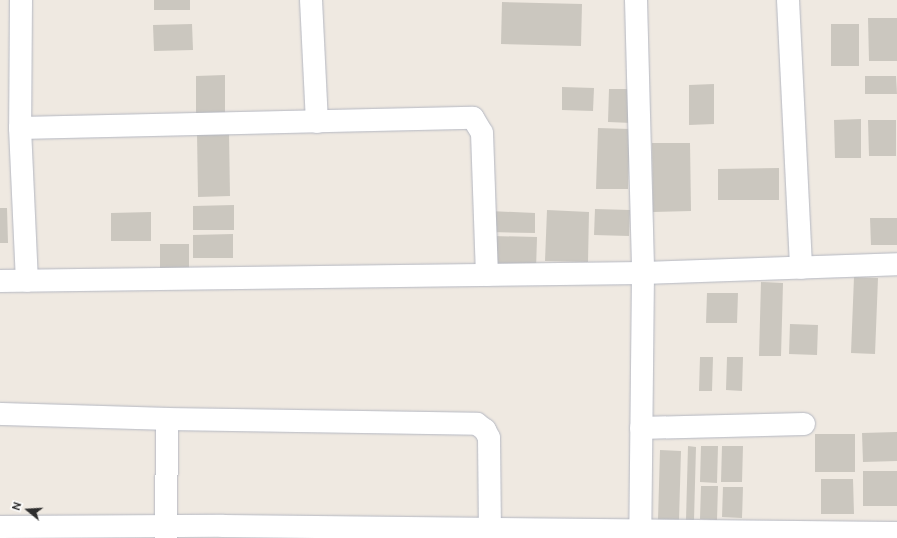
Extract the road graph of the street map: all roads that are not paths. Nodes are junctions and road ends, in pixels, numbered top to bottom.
1 (21, 0) edge
2 (311, 0) edge
3 (636, 0) edge
4 (788, 0) edge
5 (317, 122) junction
6 (20, 128) junction
7 (897, 264) edge
8 (801, 268) junction
9 (643, 273) junction
10 (486, 275) junction
11 (0, 281) edge
12 (27, 281) junction
13 (0, 414) edge
14 (167, 419) junction
15 (804, 424) dead end
16 (641, 428) junction
17 (0, 526) edge
18 (490, 530) junction
19 (166, 532) edge
20 (897, 533) edge
21 (640, 535) edge

1 - 6 street
2 - 5 street
3 - 9 street
4 - 8 street
5 - 6 street
5 - 10 street
6 - 12 street
7 - 8 street
8 - 9 street
9 - 10 street
9 - 16 street
10 - 12 street
11 - 12 street
13 - 14 street
14 - 18 street
14 - 19 street
15 - 16 street
16 - 21 street
17 - 19 street
18 - 19 street
18 - 21 street
20 - 21 street

